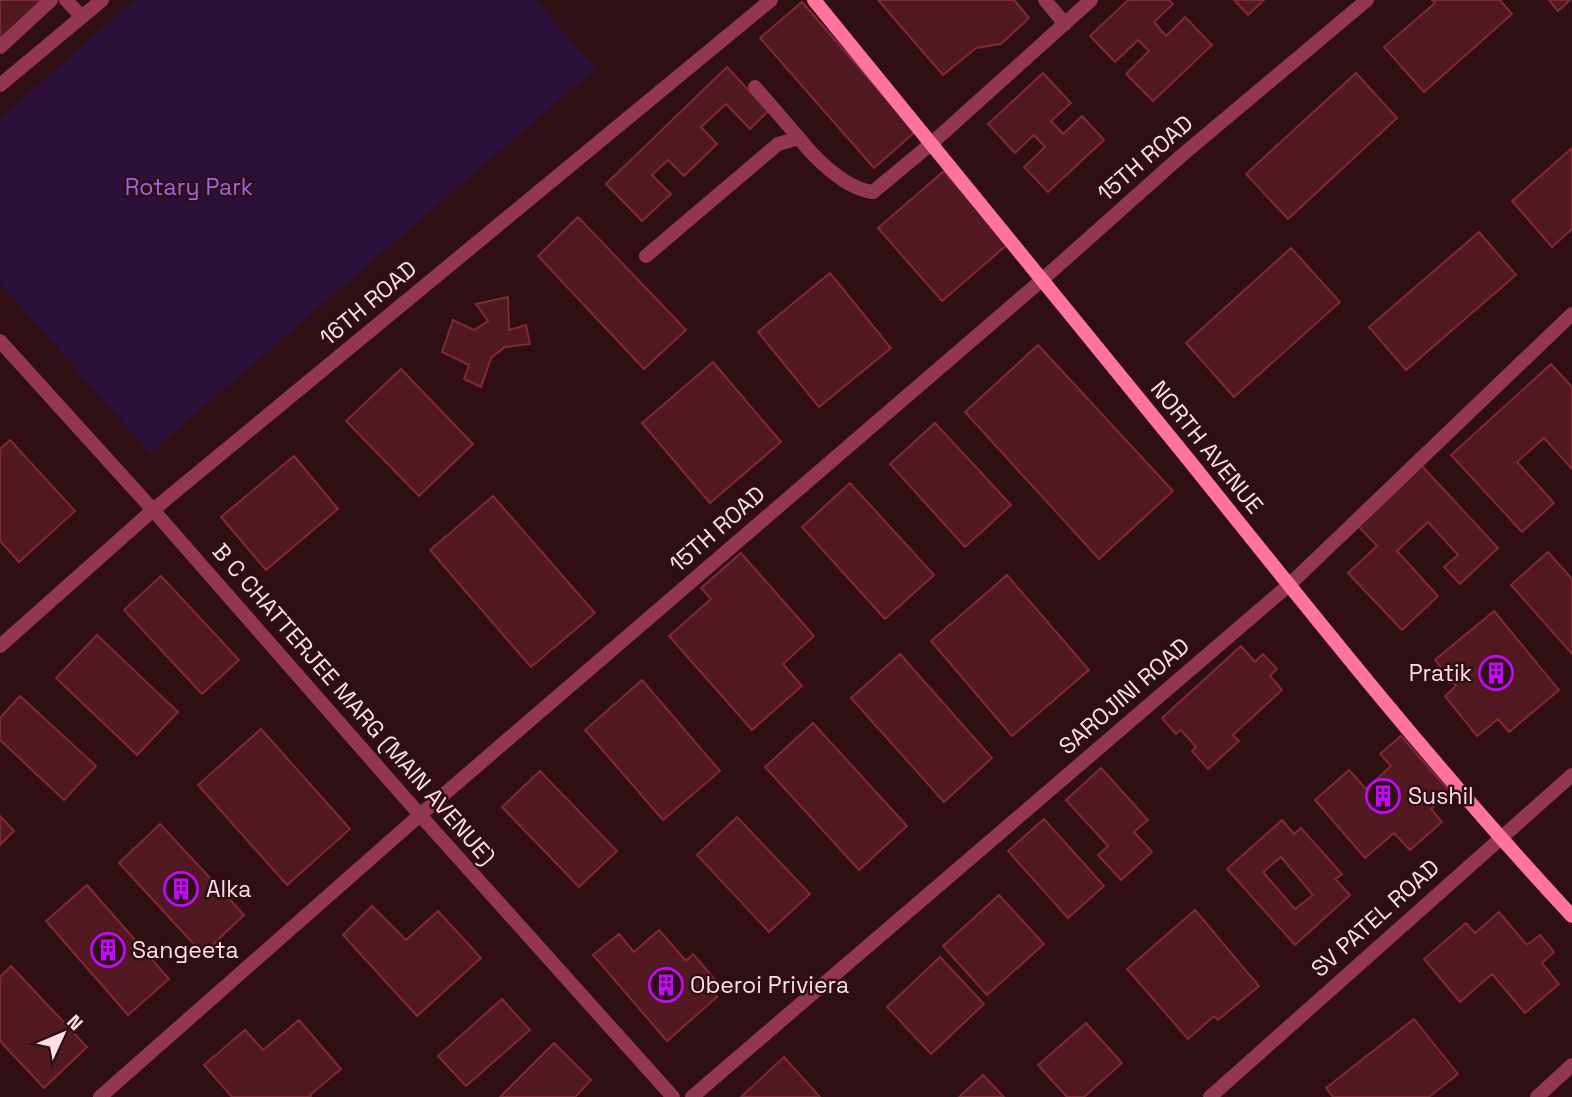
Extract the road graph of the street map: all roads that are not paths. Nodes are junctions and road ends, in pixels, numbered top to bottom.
1 (51, 0) edge
2 (66, 0) edge
3 (102, 0) edge
4 (771, 0) edge
5 (814, 0) edge
6 (1045, 0) edge
7 (1091, 0) edge
8 (1367, 0) edge
9 (84, 9) edge
10 (1065, 24) junction
11 (0, 47) edge
12 (0, 85) edge
13 (755, 87) dead end
14 (799, 138) junction
15 (932, 144) junction
16 (646, 256) dead end
17 (1043, 279) junction
18 (1572, 314) edge
19 (0, 341) edge
20 (153, 510) junction
21 (1289, 585) junction
22 (0, 646) edge
23 (1572, 775) edge
24 (420, 815) junction
25 (1499, 838) junction
26 (1572, 916) edge
27 (1572, 1065) edge
28 (100, 1097) edge
29 (673, 1097) edge
30 (692, 1097) edge
31 (1210, 1097) edge
32 (1537, 1097) edge

1 - 11 street
2 - 9 street
3 - 9 street
4 - 20 street, 16TH ROAD
5 - 15 street, NORTH AVENUE
6 - 10 street
7 - 10 street
8 - 17 street, 15TH ROAD
9 - 12 street
10 - 15 street
13 - 14 street
14 - 15 street
14 - 16 street
15 - 17 street, NORTH AVENUE
17 - 21 street, NORTH AVENUE
17 - 24 street, 15TH ROAD
18 - 21 street, SAROJINI ROAD
19 - 20 street, B C CHATTERJEE MARG (MAIN AVENUE)
20 - 22 street, 16TH ROAD
20 - 24 street, B C CHATTERJEE MARG (MAIN AVENUE)
21 - 25 street, NORTH AVENUE
21 - 30 street, SAROJINI ROAD
23 - 25 street, SV PATEL ROAD
24 - 28 street, 15TH ROAD
24 - 29 street, B C CHATTERJEE MARG (MAIN AVENUE)
25 - 26 street, NORTH AVENUE
25 - 31 street, SV PATEL ROAD
27 - 32 street

